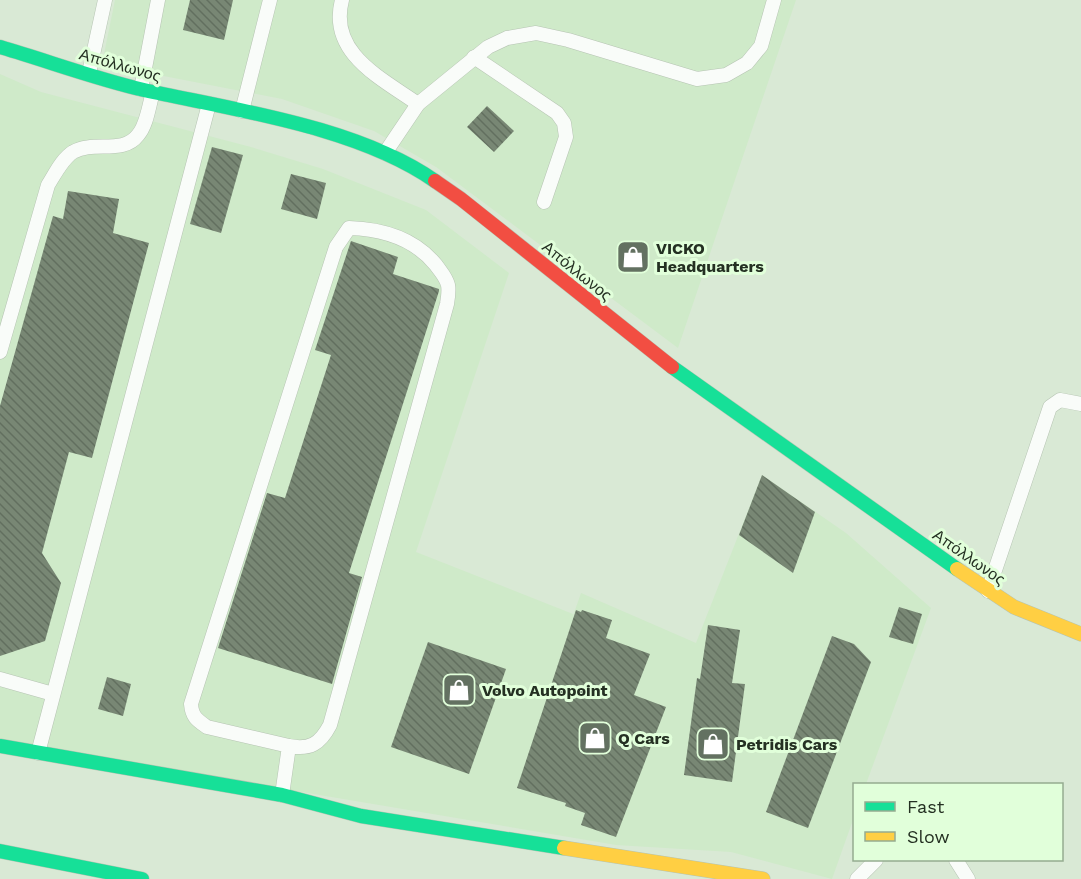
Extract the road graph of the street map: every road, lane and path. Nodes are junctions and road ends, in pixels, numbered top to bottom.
1 (105, 0) edge
2 (158, 0) edge
3 (270, 0) edge
4 (342, 0) edge
5 (774, 0) edge
6 (0, 47) edge
7 (474, 57) junction
8 (89, 73) junction
9 (147, 90) junction
10 (209, 104) junction
11 (418, 104) junction
12 (242, 111) junction
13 (385, 153) junction
14 (544, 202) dead end
15 (0, 352) edge
16 (1081, 404) edge
17 (988, 591) junction
18 (1081, 634) edge
19 (0, 679) edge
20 (53, 694) junction
21 (0, 746) edge
22 (289, 746) junction
23 (38, 753) junction
24 (282, 795) junction
25 (0, 851) edge
26 (875, 861) edge
27 (957, 861) edge
28 (142, 879) edge
29 (763, 879) edge
30 (857, 879) edge
31 (968, 879) edge

1 - 8 lane
2 - 9 lane
3 - 12 lane
4 - 11 lane
5 - 7 lane
6 - 8 main road, Απόλλωνος
7 - 11 lane
7 - 14 lane
8 - 9 main road, Απόλλωνος
9 - 10 main road, Απόλλωνος
9 - 15 lane
10 - 12 main road, Απόλλωνος
10 - 20 lane
11 - 13 lane
12 - 13 main road, Απόλλωνος
13 - 17 main road, Απόλλωνος
16 - 17 lane
17 - 18 main road, Απόλλωνος
19 - 20 lane
20 - 23 lane
21 - 23 main road
22 - 22 lane
22 - 24 lane
23 - 24 main road
24 - 29 main road
25 - 28 main road
26 - 30 lane
27 - 31 lane

